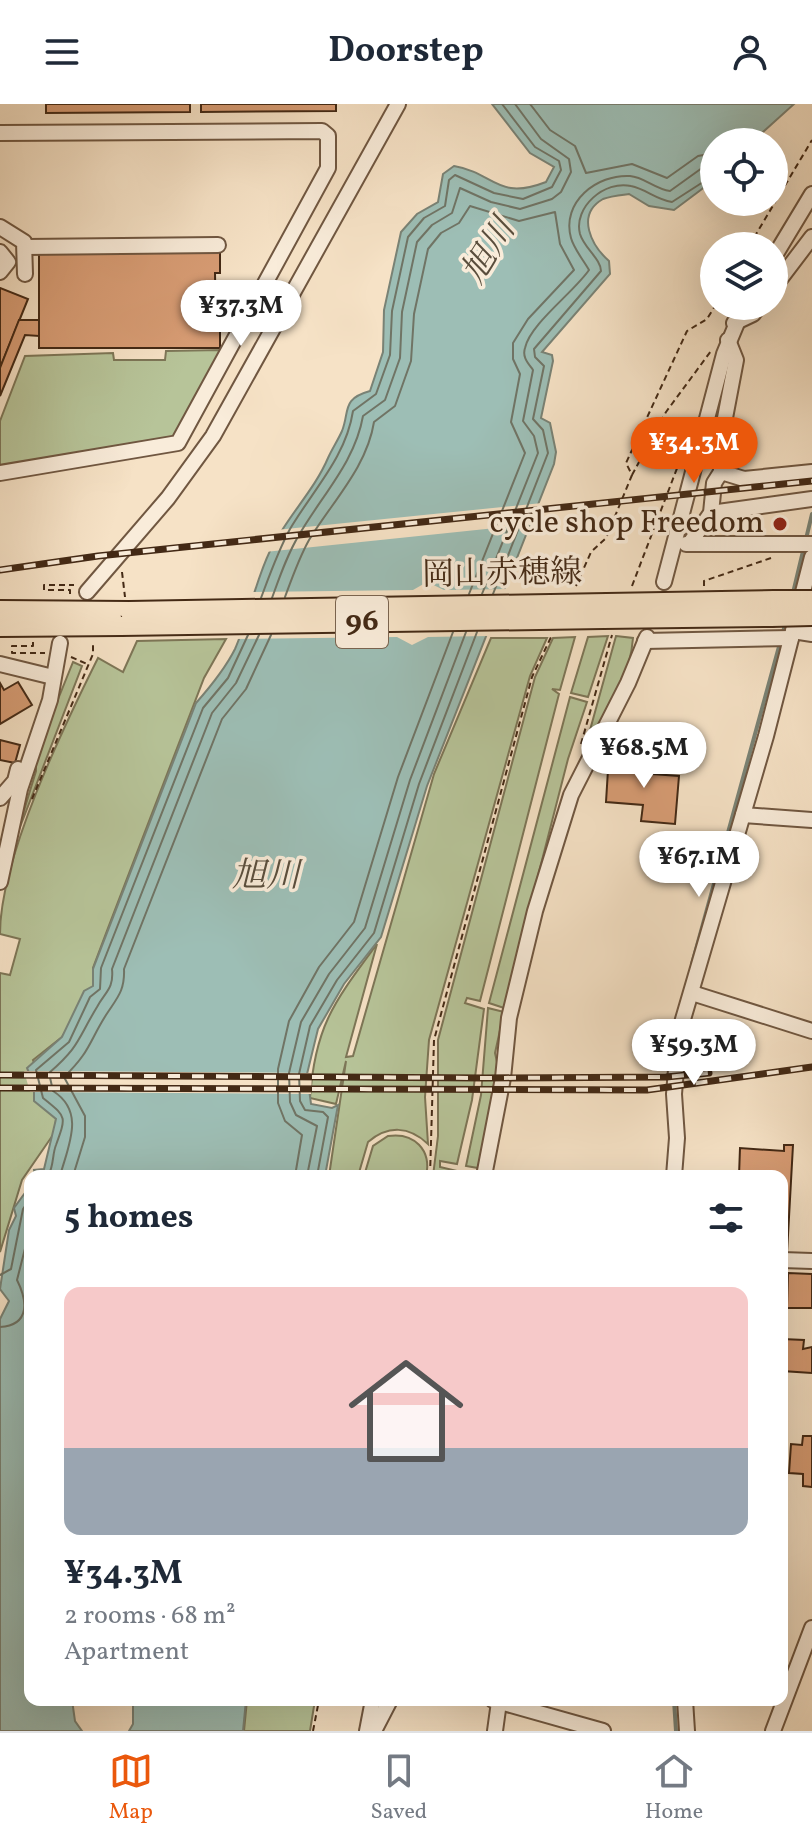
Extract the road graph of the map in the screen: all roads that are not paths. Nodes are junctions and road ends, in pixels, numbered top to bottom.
1 (398, 104) edge
2 (0, 133) edge
3 (812, 194) edge
4 (0, 227) edge
5 (788, 234) edge
6 (812, 237) edge
7 (218, 245) dead end
8 (26, 247) junction
9 (0, 252) edge
10 (788, 269) edge
11 (0, 272) edge
12 (25, 274) dead end
13 (736, 320) edge
14 (740, 320) edge
15 (734, 323) junction
16 (728, 340) junction
17 (721, 472) junction
18 (812, 472) edge
19 (0, 473) edge
20 (810, 499) edge
21 (711, 513) junction
22 (690, 543) junction
23 (673, 545) junction
24 (808, 547) edge
25 (664, 582) dead end
26 (87, 592) dead end
27 (812, 600) edge
28 (772, 609) junction
29 (0, 610) edge
30 (125, 610) junction
31 (812, 616) edge
32 (0, 627) edge
33 (812, 634) edge
34 (787, 637) junction
35 (60, 643) dead end
36 (0, 664) edge
37 (53, 677) junction
38 (32, 747) junction
39 (0, 798) edge
40 (743, 815) junction
41 (812, 820) edge
42 (0, 882) edge
43 (692, 993) junction
44 (812, 1031) edge
45 (485, 1170) edge
46 (674, 1170) edge
47 (788, 1260) edge
48 (812, 1261) edge
49 (812, 1628) edge
50 (788, 1691) edge
51 (372, 1706) edge
52 (387, 1706) edge
53 (504, 1706) edge
54 (519, 1706) edge
55 (685, 1706) edge
56 (782, 1706) edge
57 (367, 1731) edge
58 (374, 1731) edge
59 (495, 1731) edge
60 (603, 1731) edge
61 (687, 1731) edge
62 (773, 1731) edge

1 - 26 street
2 - 19 street
3 - 5 street
4 - 8 street
6 - 10 street
7 - 8 street
8 - 12 street
9 - 11 street
13 - 15 street
14 - 15 street
15 - 16 street
16 - 17 street
16 - 23 street
17 - 18 street
17 - 21 street
20 - 21 street
21 - 22 street
22 - 23 street
22 - 24 street
23 - 25 street
24 - 34 street
27 - 28 main road, 岡山赤穂線 / 96, bridge
28 - 30 main road, 岡山赤穂線 / 96, bridge
28 - 31 main road, 岡山赤穂線 / 96, bridge
29 - 30 main road, 岡山赤穂線 / 96
30 - 32 main road, 岡山赤穂線 / 96
33 - 34 street
34 - 40 street
34 - 45 street
35 - 37 street
36 - 37 street
37 - 38 street
38 - 39 street
38 - 42 street
40 - 41 street
40 - 43 street
43 - 44 street
43 - 46 street
47 - 48 street
49 - 50 street
51 - 57 street
52 - 58 street
53 - 59 street
54 - 60 street
55 - 61 street
56 - 62 street

